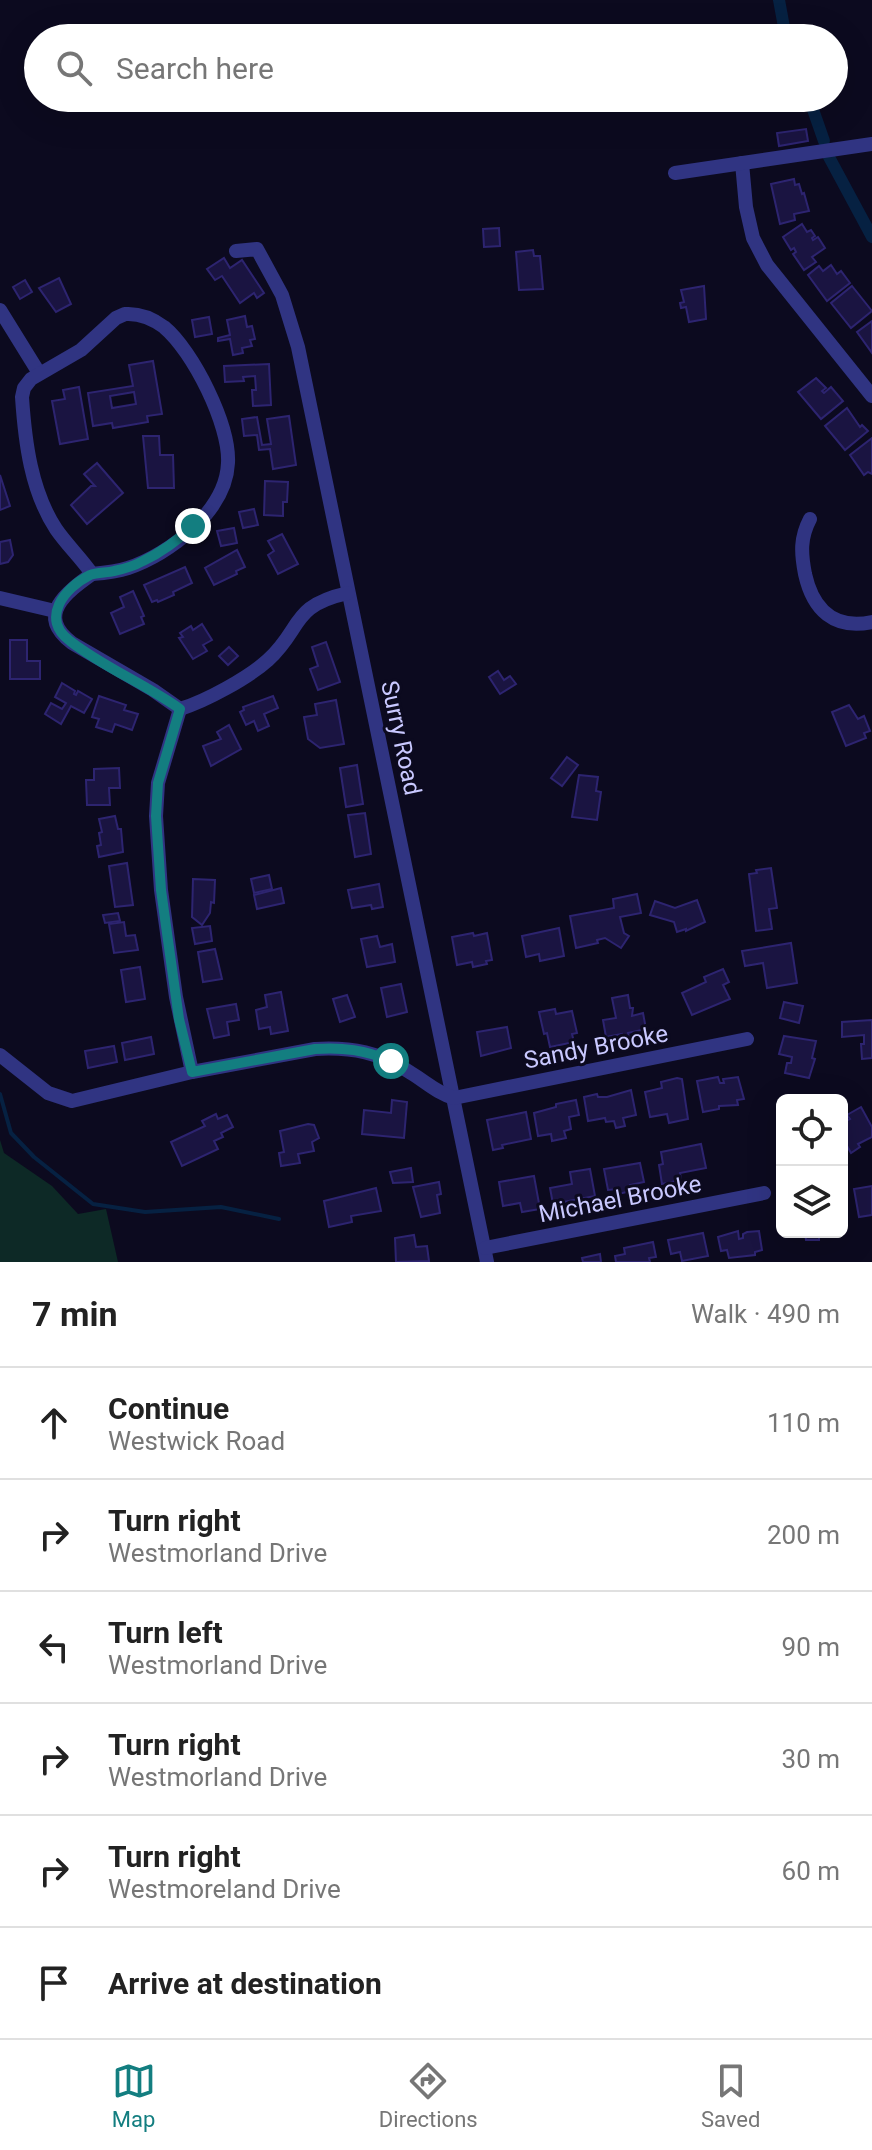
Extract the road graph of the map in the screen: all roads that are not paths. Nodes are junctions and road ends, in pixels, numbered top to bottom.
1 (872, 144) edge
2 (742, 163) junction
3 (675, 173) dead end
4 (236, 251) dead end
5 (0, 310) edge
6 (39, 373) junction
7 (872, 396) edge
8 (810, 519) dead end
9 (92, 574) junction
10 (348, 593) junction
11 (0, 598) edge
12 (55, 611) junction
13 (872, 622) edge
14 (180, 709) junction
15 (747, 1039) dead end
16 (0, 1055) edge
17 (192, 1072) junction
18 (454, 1098) junction
19 (764, 1193) dead end
20 (486, 1255) edge

1 - 2 street
2 - 3 street
2 - 7 street
4 - 10 street, Surry Road
5 - 6 street
6 - 9 street
6 - 9 street
8 - 13 street
9 - 12 street
10 - 14 street
10 - 18 street, Surry Road
11 - 12 street
12 - 14 street
14 - 17 street
15 - 18 street, Sandy Brooke
16 - 17 street
17 - 18 street
18 - 20 street, Surry Road
19 - 20 street, Michael Brooke

